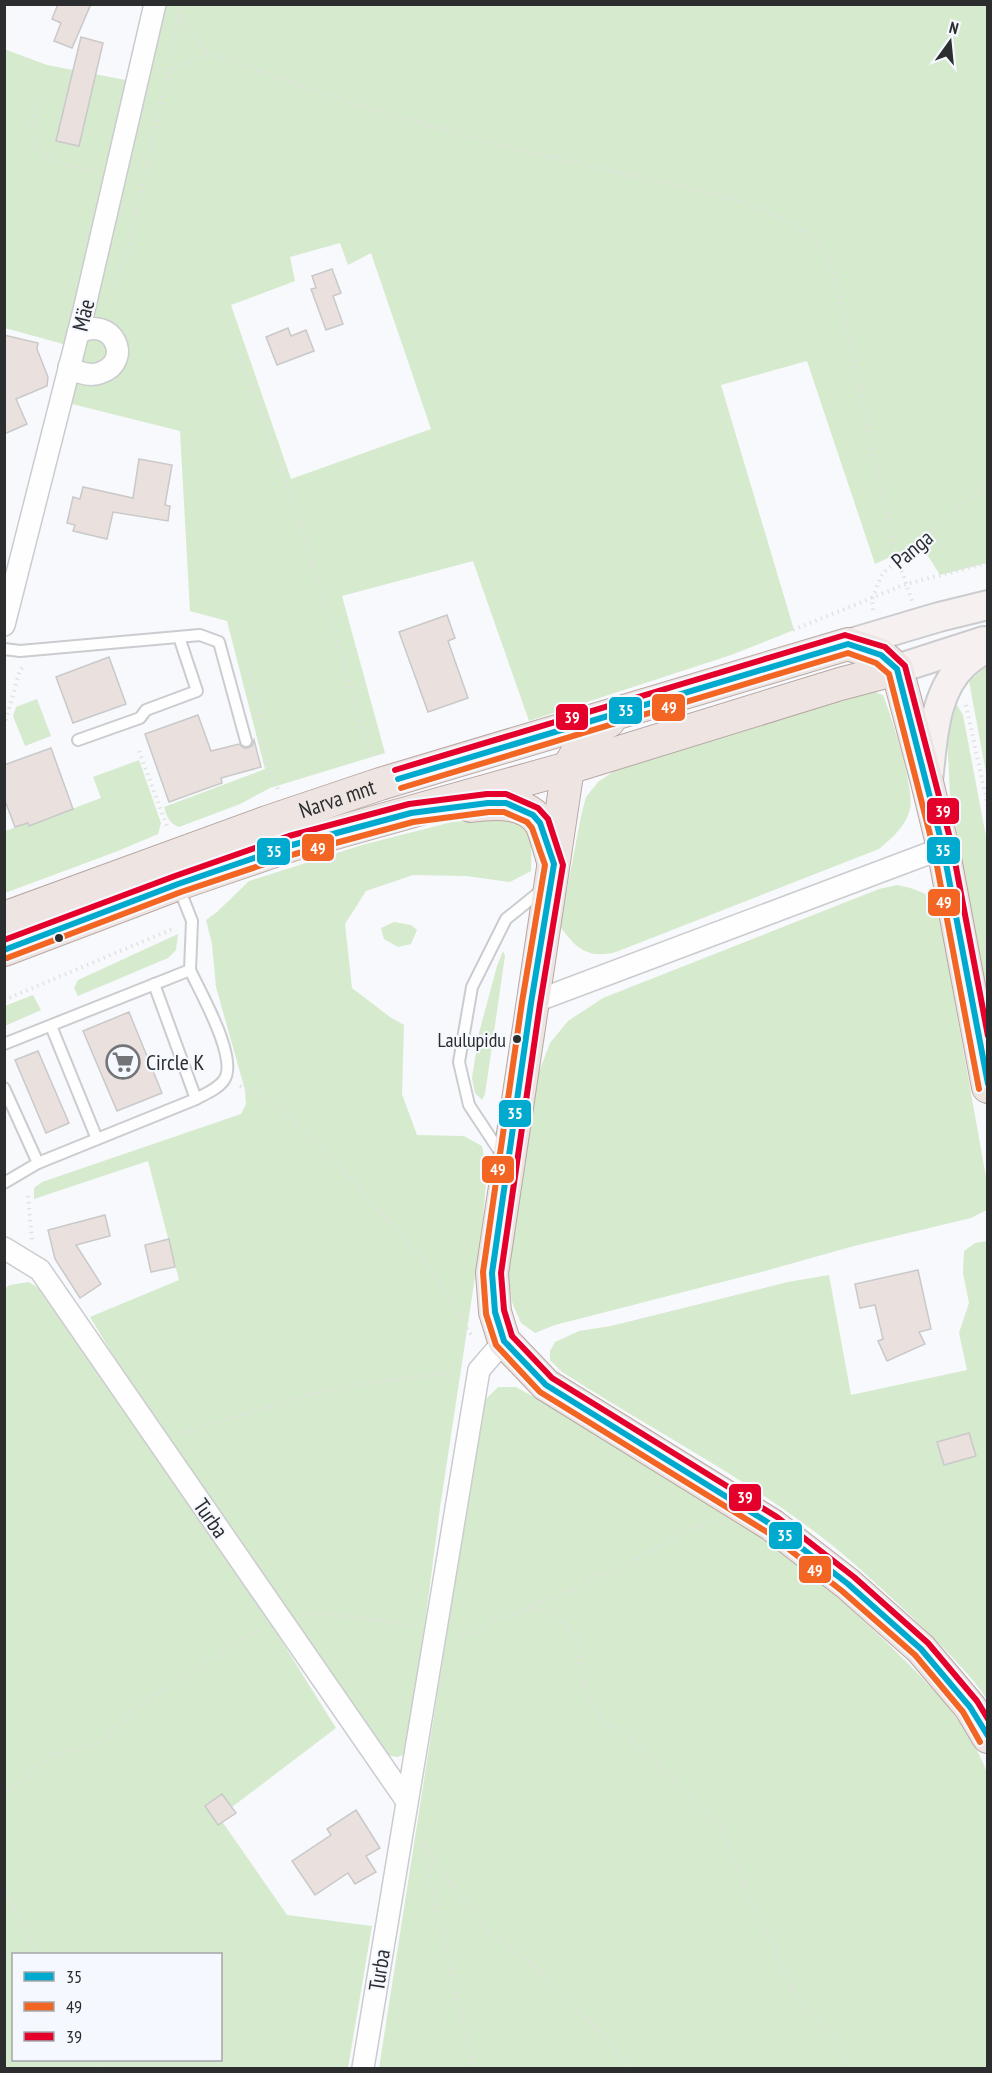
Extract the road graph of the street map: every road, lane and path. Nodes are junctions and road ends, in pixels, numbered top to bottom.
1 (155, 4) edge
2 (182, 4) edge
3 (179, 16) junction
4 (208, 53) junction
5 (168, 72) junction
6 (36, 103) dead end
7 (116, 176) junction
8 (112, 288) dead end
9 (78, 333) junction
10 (237, 351) dead end
11 (69, 367) junction
12 (987, 482) edge
13 (898, 560) junction
14 (914, 605) dead end
15 (987, 605) edge
16 (4, 625) edge
17 (179, 637) junction
18 (862, 639) junction
19 (987, 640) edge
20 (987, 646) edge
21 (4, 649) edge
22 (897, 669) junction
23 (20, 670) dead end
24 (968, 707) dead end
25 (626, 712) junction
26 (4, 726) edge
27 (78, 740) dead end
28 (246, 741) dead end
29 (139, 752) dead end
30 (568, 768) junction
31 (927, 782) junction
32 (380, 784) junction
33 (987, 807) edge
34 (411, 813) junction
35 (171, 838) dead end
36 (942, 848) junction
37 (553, 873) junction
38 (178, 885) junction
39 (4, 918) edge
40 (175, 928) dead end
41 (4, 950) edge
42 (190, 970) junction
43 (154, 984) junction
44 (4, 1000) edge
45 (531, 1003) junction
46 (51, 1026) junction
47 (4, 1044) edge
48 (225, 1079) junction
49 (987, 1087) edge
50 (4, 1088) edge
51 (196, 1099) junction
52 (97, 1139) junction
53 (507, 1162) junction
54 (38, 1163) junction
55 (4, 1183) edge
56 (28, 1196) dead end
57 (4, 1248) edge
58 (34, 1266) junction
59 (490, 1357) junction
60 (157, 1440) junction
61 (741, 1505) junction
62 (529, 1608) junction
63 (279, 1616) junction
64 (435, 1630) junction
65 (987, 1737) edge
66 (4, 1795) edge
67 (406, 1800) junction
68 (4, 1888) edge
69 (38, 1953) edge
70 (363, 2068) edge
71 (474, 2068) edge
72 (630, 2068) edge
73 (846, 2068) edge

1 - 7 street, Mäe
2 - 3 path
3 - 4 path
3 - 5 path
4 - 5 path
4 - 13 path
5 - 8 path
6 - 7 path
7 - 9 street, Mäe
9 - 11 street, Mäe
9 - 11 street
10 - 32 path
11 - 16 street, Mäe
12 - 13 path, Panga
13 - 14 path
13 - 18 path, Panga
15 - 18 main road, Narva mnt
17 - 21 lane
17 - 27 lane
17 - 28 lane
18 - 22 main road
18 - 25 main road, Narva mnt
19 - 22 main road, Narva mnt
20 - 31 main road
22 - 30 main road, Narva mnt
22 - 31 main road
23 - 26 path
24 - 33 path
25 - 30 main road
25 - 32 main road, Narva mnt
29 - 35 path
30 - 34 main road, Narva mnt
30 - 37 main road
31 - 36 main road
32 - 39 main road, Narva mnt
34 - 37 main road
34 - 38 main road, Narva mnt
36 - 45 street
36 - 49 main road
37 - 45 main road
37 - 53 lane
38 - 41 main road, Narva mnt
38 - 42 lane
40 - 44 path
42 - 43 lane
42 - 48 lane
43 - 46 lane
43 - 51 lane
45 - 53 main road
46 - 47 lane
46 - 52 lane
48 - 51 lane
48 - 59 path
50 - 54 lane
51 - 52 lane
52 - 54 lane
53 - 59 main road
54 - 55 lane
56 - 58 path
57 - 58 street, Turba
58 - 60 street, Turba
59 - 60 path
59 - 61 main road
59 - 64 street, Turba
60 - 63 street, Turba
61 - 62 path
61 - 65 main road
62 - 64 path
62 - 73 path
63 - 64 path
63 - 66 path
63 - 67 street, Turba
64 - 67 street, Turba
67 - 70 street, Turba
68 - 69 path
71 - 72 path

